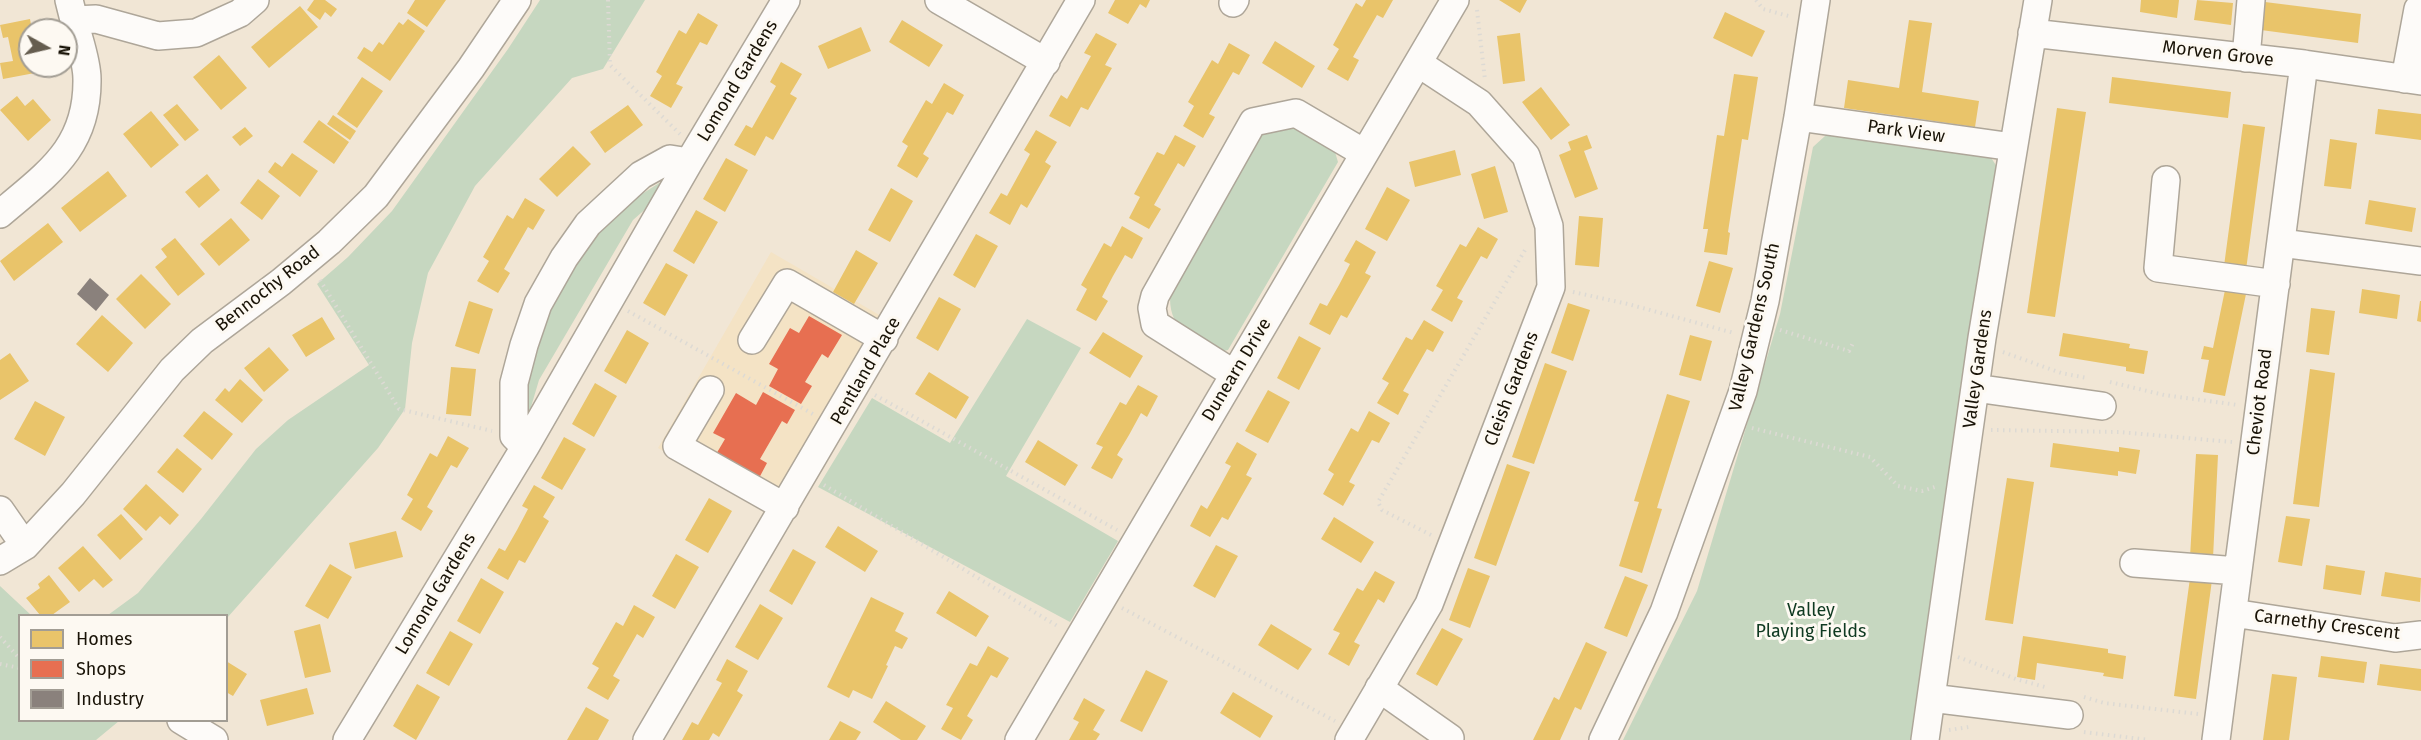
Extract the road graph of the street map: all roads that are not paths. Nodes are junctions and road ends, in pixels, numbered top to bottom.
1 (255, 0) edge
2 (517, 0) edge
3 (786, 0) edge
4 (939, 0) edge
5 (1082, 0) edge
6 (1455, 0) edge
7 (2038, 0) edge
8 (2251, 0) edge
9 (2421, 7) edge
10 (71, 10) edge
11 (1814, 12) edge
12 (2032, 33) junction
13 (2246, 58) junction
14 (1046, 62) junction
15 (1418, 63) junction
16 (2304, 64) junction
17 (2413, 80) edge
18 (1798, 117) junction
19 (2013, 147) junction
20 (687, 151) junction
21 (1364, 153) junction
22 (2166, 180) dead end
23 (0, 213) edge
24 (2281, 243) junction
25 (2421, 261) edge
26 (2276, 284) junction
27 (884, 339) junction
28 (753, 340) dead end
29 (1234, 374) junction
30 (1975, 388) junction
31 (710, 390) dead end
32 (2102, 406) road end
33 (519, 442) junction
34 (785, 507) junction
35 (0, 510) edge
36 (25, 546) junction
37 (0, 561) edge
38 (2134, 562) dead end
39 (2238, 571) junction
40 (2233, 613) junction
41 (2421, 634) edge
42 (1379, 688) junction
43 (1931, 698) junction
44 (2075, 706) road end
45 (184, 722) edge
46 (2218, 728) edge
47 (1351, 736) edge
48 (214, 740) edge
49 (347, 740) edge
50 (647, 740) edge
51 (1019, 740) edge
52 (1449, 740) edge
53 (1603, 740) edge
54 (1925, 740) edge

1 - 10 street
2 - 36 street, Bennochy Road
3 - 20 street, Lomond Gardens
4 - 14 street
5 - 14 street, Pentland Place
6 - 15 street, Dunearn Drive
7 - 12 street, Valley Gardens
8 - 13 street
9 - 17 street, Morven Grove
10 - 23 street
11 - 18 street, Valley Gardens South
12 - 13 street, Morven Grove
12 - 19 street, Valley Gardens
13 - 16 street, Morven Grove
14 - 27 street, Pentland Place
15 - 21 street, Dunearn Drive
15 - 42 street, Cleish Gardens
16 - 17 street, Morven Grove
16 - 24 street, Cheviot Road
18 - 19 street, Park View
18 - 53 street, Valley Gardens South
19 - 30 street, Valley Gardens
20 - 33 street, Lomond Gardens
20 - 33 street, Lomond Gardens
21 - 29 street, Dunearn Drive
21 - 29 street
22 - 26 street
24 - 25 street
24 - 26 street, Cheviot Road
26 - 39 street, Cheviot Road
27 - 28 street
27 - 34 street, Pentland Place
29 - 51 street, Dunearn Drive
30 - 32 street
30 - 43 street, Valley Gardens
31 - 34 street
33 - 49 street, Lomond Gardens
34 - 50 street, Pentland Place
35 - 36 street
36 - 37 street, Bennochy Road
38 - 39 street
39 - 40 street, Cheviot Road
40 - 41 street, Carnethy Crescent
40 - 46 street, Cheviot Road
42 - 47 street, Cleish Gardens
42 - 52 street
43 - 44 street
43 - 54 street, Valley Gardens
45 - 48 street

